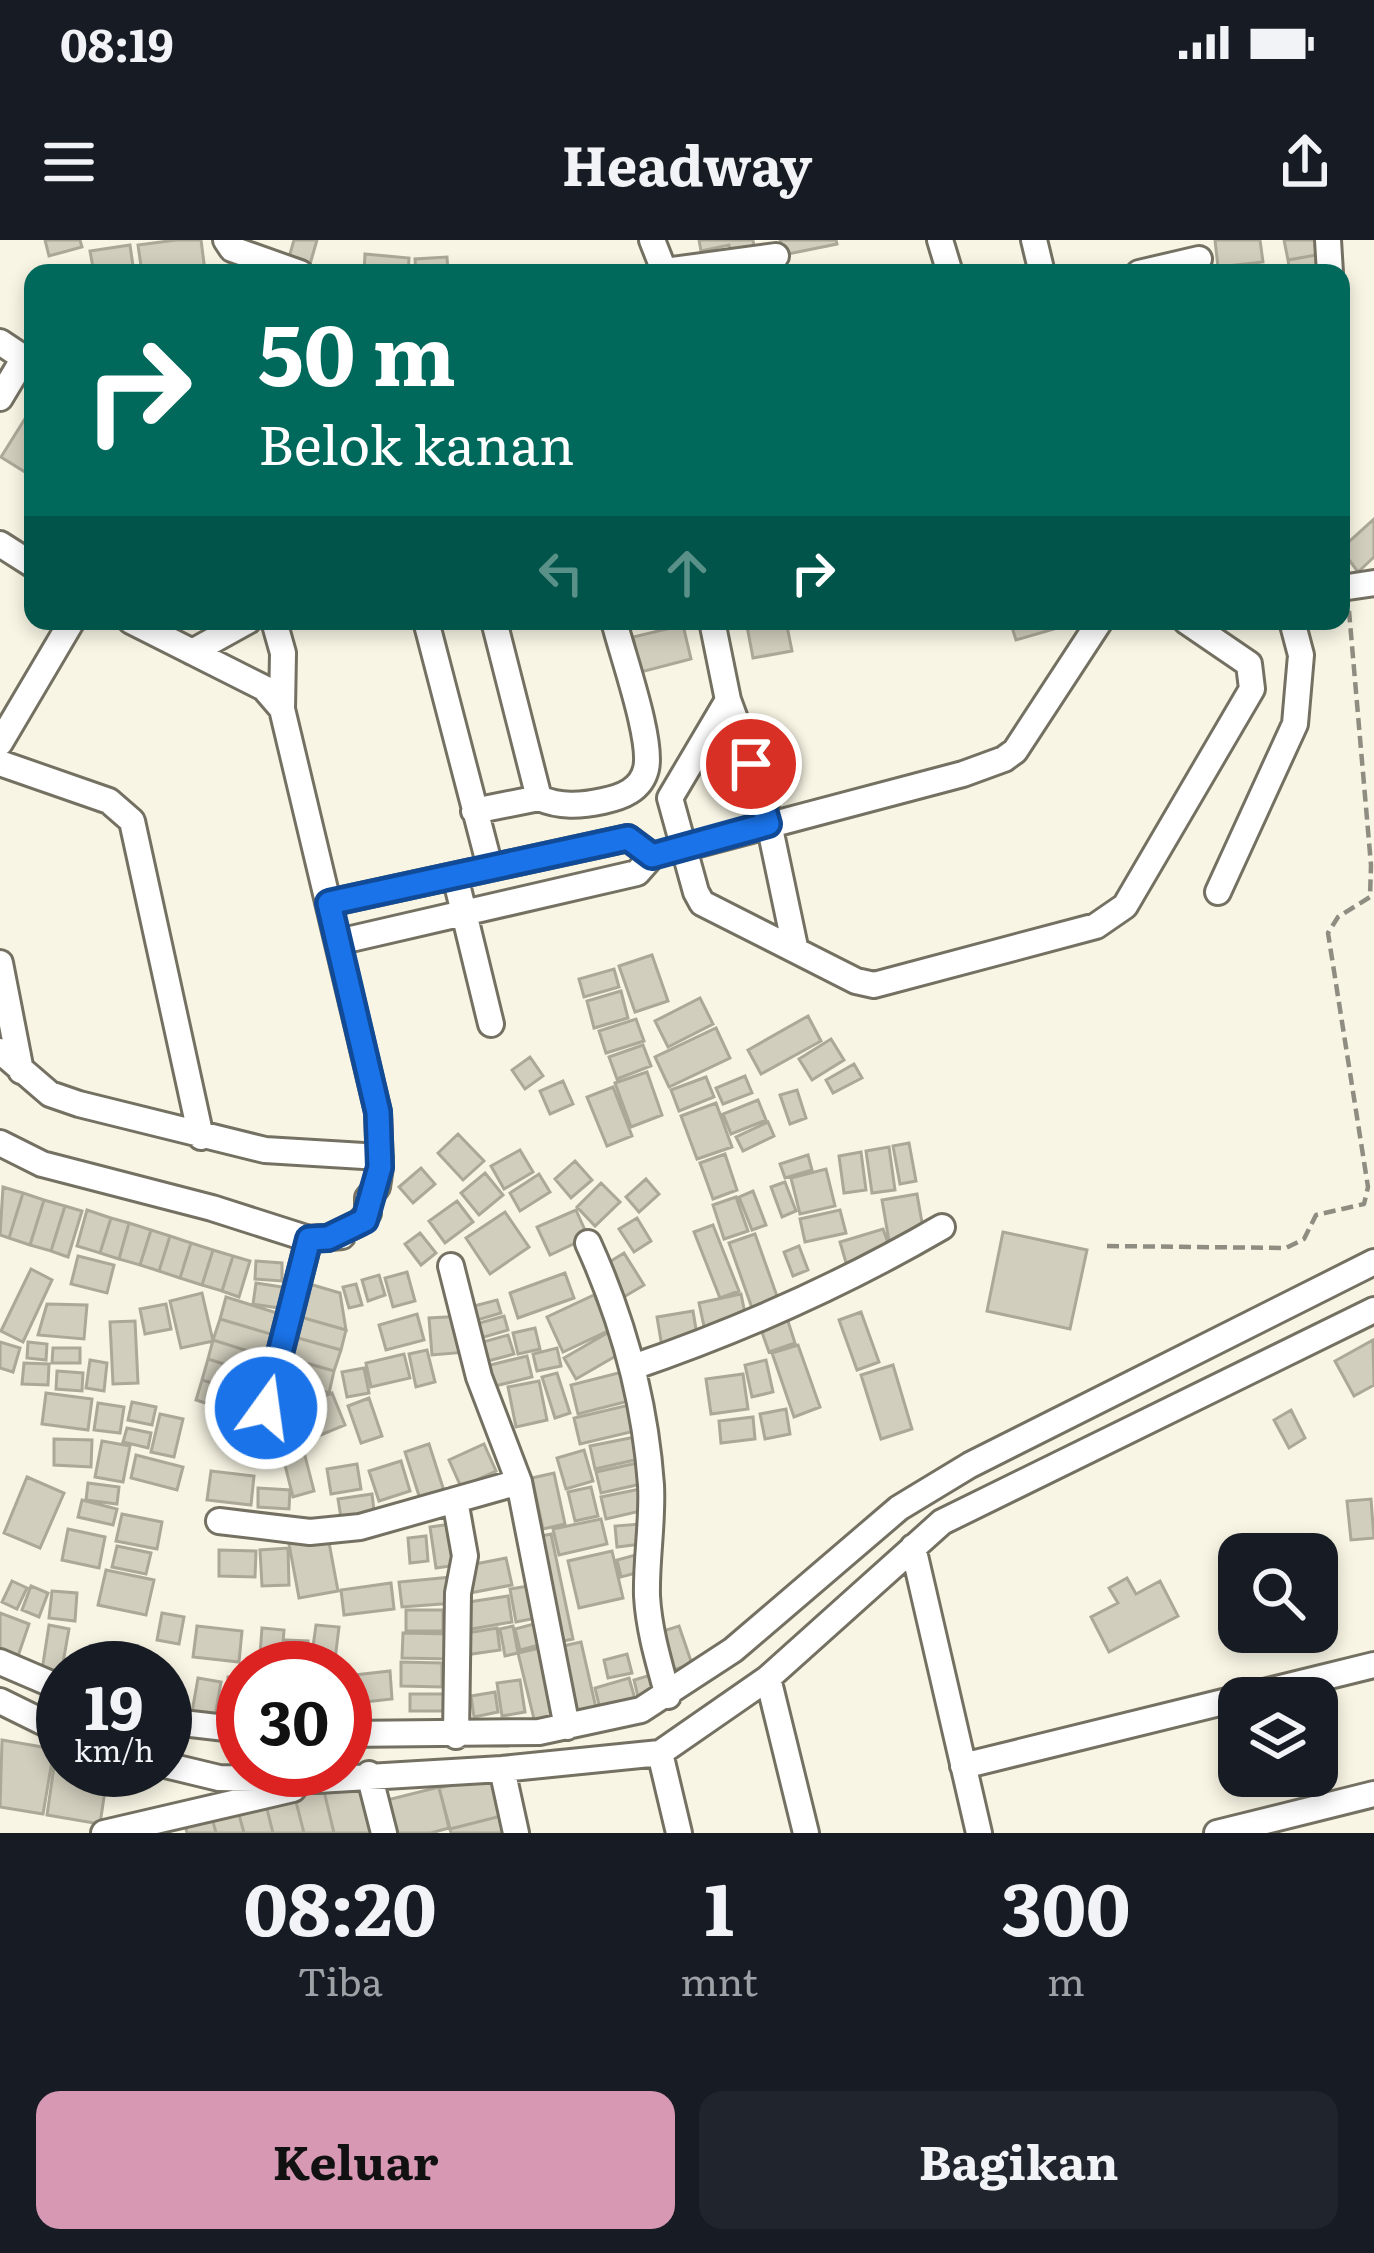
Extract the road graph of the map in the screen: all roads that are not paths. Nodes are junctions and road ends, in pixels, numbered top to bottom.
1 (228, 254) edge
2 (776, 256) dead end
3 (266, 264) edge
4 (720, 264) edge
5 (12, 351) edge
6 (0, 398) edge
7 (68, 630) edge
8 (149, 630) edge
9 (232, 630) edge
10 (277, 630) edge
11 (428, 630) edge
12 (496, 630) edge
13 (616, 630) edge
14 (714, 630) edge
15 (1094, 630) edge
16 (1199, 630) edge
17 (1294, 630) edge
18 (192, 652) junction
19 (728, 700) junction
20 (282, 710) junction
21 (0, 743) edge
22 (0, 764) edge
23 (538, 798) junction
24 (474, 811) junction
25 (768, 824) junction
26 (686, 848) junction
27 (560, 852) junction
28 (652, 856) junction
29 (490, 867) junction
30 (455, 875) junction
31 (569, 889) junction
32 (1218, 892) dead end
33 (329, 903) junction
34 (465, 914) junction
35 (338, 942) junction
36 (795, 947) junction
37 (0, 963) edge
38 (491, 1024) dead end
39 (0, 1051) edge
40 (22, 1073) junction
41 (201, 1137) junction
42 (0, 1143) edge
43 (379, 1173) junction
44 (942, 1227) dead end
45 (318, 1239) junction
46 (588, 1243) dead end
47 (1374, 1262) edge
48 (451, 1266) dead end
49 (1374, 1310) edge
50 (633, 1367) junction
51 (266, 1408) dead end
52 (519, 1482) junction
53 (455, 1500) junction
54 (220, 1521) dead end
55 (914, 1547) junction
56 (0, 1661) edge
57 (1374, 1665) edge
58 (36, 1677) edge
59 (768, 1678) junction
60 (668, 1696) junction
61 (0, 1701) edge
62 (36, 1719) edge
63 (567, 1726) junction
64 (372, 1734) edge
65 (456, 1736) junction
66 (660, 1753) junction
67 (963, 1766) junction
68 (502, 1769) junction
69 (372, 1774) edge
70 (372, 1786) edge
71 (1374, 1794) edge
72 (249, 1797) edge
73 (104, 1833) edge
74 (384, 1833) edge
75 (515, 1833) edge
76 (679, 1833) edge
77 (806, 1833) edge
78 (980, 1833) edge
79 (1217, 1833) edge

1 - 3 street
2 - 4 street
5 - 6 street
7 - 21 street
8 - 18 street
9 - 18 street
10 - 20 street
11 - 24 street
12 - 23 street
13 - 23 street
14 - 19 street
15 - 25 street
16 - 36 street
17 - 32 street
18 - 20 street
19 - 25 street
19 - 26 street
20 - 33 street
22 - 41 street
23 - 24 street
24 - 29 street
25 - 26 street
25 - 36 street
26 - 28 street
26 - 36 street
27 - 28 street
27 - 29 street
27 - 31 street
28 - 31 street
29 - 30 street
30 - 33 street
30 - 34 street
31 - 34 street
33 - 35 street
34 - 35 street
34 - 38 street
35 - 43 street
37 - 40 street
39 - 40 street
40 - 41 street
41 - 43 street
42 - 45 street
43 - 45 street
44 - 50 street
45 - 51 street
46 - 50 street
47 - 60 street
48 - 52 street
49 - 55 street
50 - 60 street
52 - 53 street
52 - 63 street
53 - 54 street
53 - 65 street
55 - 59 street
55 - 67 street
56 - 58 street
57 - 67 street
59 - 66 street
59 - 77 street
60 - 63 street
61 - 62 street
63 - 65 street
64 - 65 street
66 - 68 street
66 - 76 street
67 - 78 street
68 - 69 street
68 - 75 street
70 - 74 street
71 - 79 street
72 - 73 street

